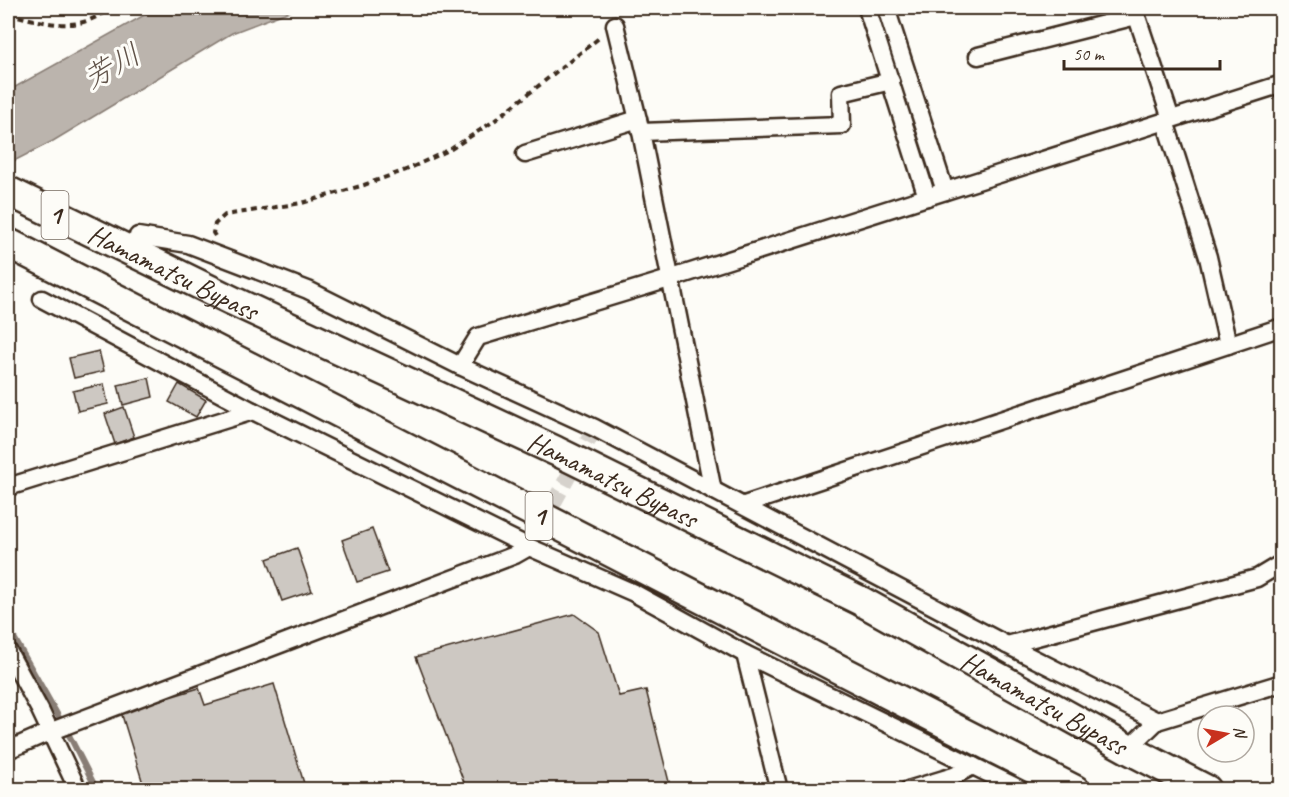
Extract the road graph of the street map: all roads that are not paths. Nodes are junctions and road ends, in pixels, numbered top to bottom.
1 (887, 9) edge
2 (868, 11) edge
3 (1135, 12) edge
4 (615, 25) road end
5 (978, 56) dead end
6 (891, 81) junction
7 (1281, 84) edge
8 (1168, 120) junction
9 (640, 126) junction
10 (525, 154) dead end
11 (8, 191) edge
12 (945, 191) junction
13 (927, 196) junction
14 (138, 236) dead end
15 (14, 247) edge
16 (669, 279) junction
17 (42, 299) dead end
18 (1281, 327) edge
19 (1228, 345) junction
20 (460, 366) junction
21 (253, 411) junction
22 (8, 487) edge
23 (713, 491) junction
24 (744, 505) junction
25 (529, 547) junction
26 (1281, 563) edge
27 (1007, 645) junction
28 (8, 651) edge
29 (745, 654) junction
30 (1281, 683) edge
31 (1157, 721) junction
32 (49, 732) junction
33 (1128, 749) junction
34 (8, 750) edge
35 (973, 766) junction
36 (1062, 787) edge
37 (78, 789) edge
38 (779, 789) edge
39 (908, 789) edge
40 (1022, 789) edge
41 (1207, 789) edge

1 - 2 street
1 - 12 street
2 - 6 street
3 - 5 street
3 - 8 street
4 - 9 street
6 - 9 street
6 - 13 street
7 - 8 street
8 - 12 street
8 - 19 street
9 - 10 street
9 - 16 street
11 - 33 highway, Hamamatsu Bypass / 1
12 - 13 street
13 - 16 street
14 - 20 street
15 - 36 highway, Hamamatsu Bypass / 1
16 - 20 street
16 - 23 street
17 - 21 street
18 - 19 street
19 - 24 street
20 - 23 street
21 - 22 street
21 - 25 street
23 - 24 street
24 - 27 street
25 - 29 street
25 - 32 street
26 - 27 street
27 - 31 street
28 - 32 street
29 - 35 street
29 - 38 street
30 - 31 street
31 - 33 street
32 - 34 street
32 - 37 street
33 - 41 highway, Hamamatsu Bypass / 1
35 - 39 street
35 - 40 street

